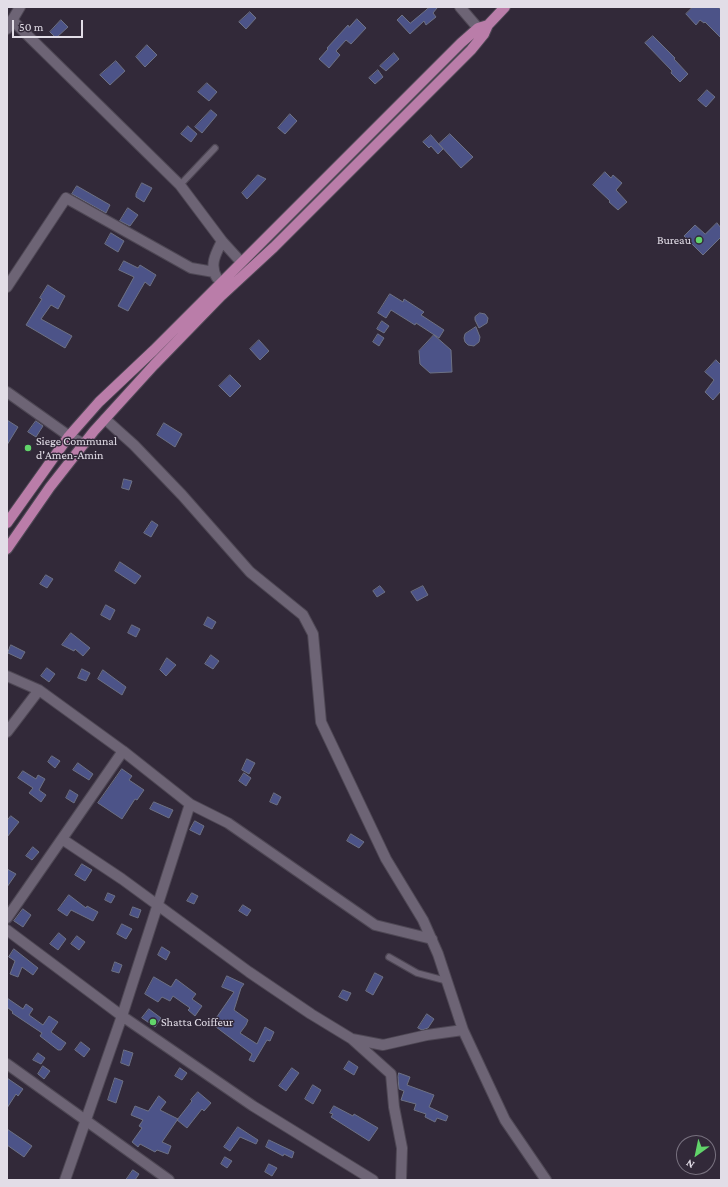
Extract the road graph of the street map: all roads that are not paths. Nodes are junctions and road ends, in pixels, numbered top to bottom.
1 (20, 7) edge
2 (460, 7) edge
3 (505, 7) edge
4 (12, 20) junction
5 (483, 29) junction
6 (7, 30) edge
7 (215, 148) dead end
8 (180, 185) junction
9 (222, 241) junction
10 (241, 262) junction
11 (214, 272) junction
12 (221, 283) junction
13 (7, 287) edge
14 (7, 392) edge
15 (104, 419) junction
16 (69, 436) junction
17 (84, 444) junction
18 (7, 523) edge
19 (7, 548) edge
20 (7, 676) edge
21 (39, 690) junction
22 (7, 732) edge
23 (122, 751) junction
24 (190, 804) junction
25 (62, 838) junction
26 (157, 905) junction
27 (7, 918) edge
28 (7, 930) edge
29 (432, 940) junction
30 (389, 957) dead end
31 (447, 980) junction
32 (122, 1016) junction
33 (463, 1030) junction
34 (352, 1040) junction
35 (7, 1064) edge
36 (86, 1120) junction
37 (65, 1180) edge
38 (169, 1180) edge
39 (372, 1180) edge
40 (401, 1180) edge
41 (546, 1180) edge

1 - 4 street
2 - 5 street
3 - 5 main road
4 - 6 street
4 - 8 street
5 - 10 main road
5 - 15 main road
7 - 8 lane
8 - 9 street
9 - 10 street
9 - 11 street
10 - 12 main road
11 - 12 street
11 - 13 street
12 - 16 main road
14 - 16 street
15 - 17 main road
15 - 29 street
16 - 17 street
16 - 18 main road
17 - 19 main road
20 - 21 street
21 - 22 street
21 - 23 street
23 - 24 street
23 - 25 street
24 - 26 street
24 - 29 street
25 - 26 street
25 - 27 street
26 - 32 street
26 - 34 street
28 - 32 street
29 - 31 street
30 - 31 lane
31 - 33 street
32 - 36 street
32 - 39 street
33 - 34 street
33 - 41 street
34 - 40 street
35 - 36 street
36 - 37 street
36 - 38 street

